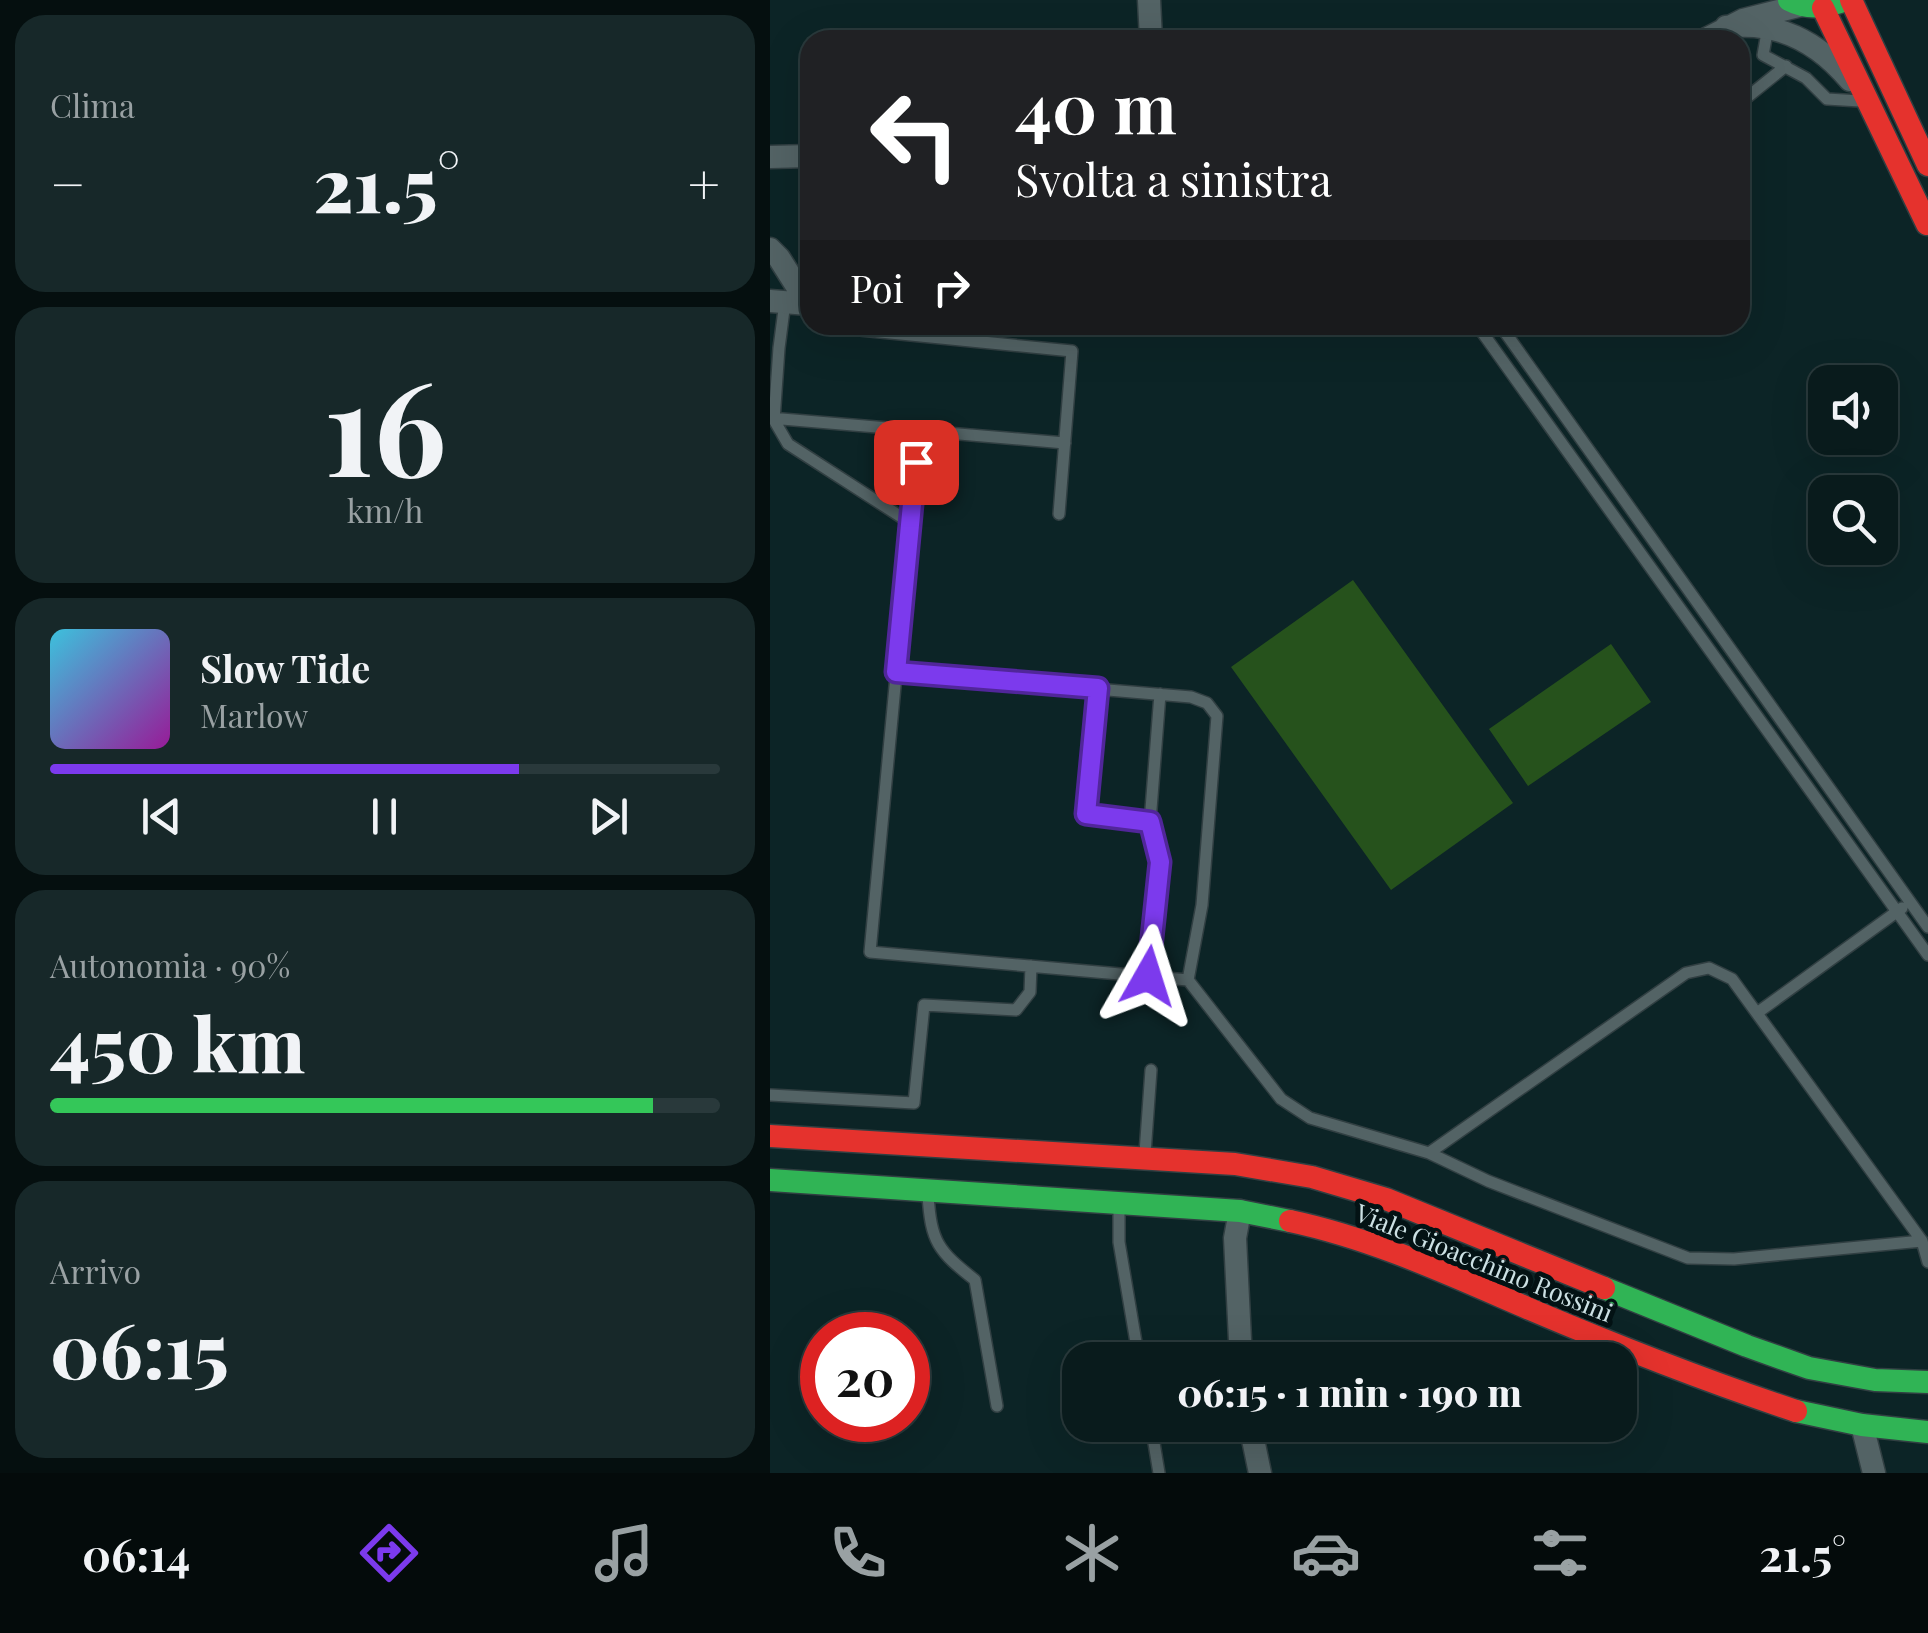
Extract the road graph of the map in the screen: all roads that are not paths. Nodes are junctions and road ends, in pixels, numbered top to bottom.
1 (1150, 0) edge
2 (1794, 3) edge
3 (1840, 3) edge
4 (1726, 27) junction
5 (1768, 27) junction
6 (1151, 30) edge
7 (1721, 30) edge
8 (1786, 66) junction
9 (1750, 95) edge
10 (1867, 102) junction
11 (1918, 118) edge
12 (800, 156) edge
13 (770, 157) edge
14 (1928, 165) edge
15 (1927, 224) edge
16 (770, 249) edge
17 (793, 303) edge
18 (903, 335) edge
19 (1484, 335) edge
20 (1507, 335) edge
21 (772, 419) edge
22 (919, 431) junction
23 (1064, 444) junction
24 (1059, 514) dead end
25 (910, 522) junction
26 (896, 672) junction
27 (1098, 688) junction
28 (1160, 694) junction
29 (1150, 822) junction
30 (1910, 902) junction
31 (1897, 911) junction
32 (1928, 928) edge
33 (1928, 956) edge
34 (1031, 966) junction
35 (1148, 976) junction
36 (1188, 980) junction
37 (1757, 1013) junction
38 (1151, 1070) dead end
39 (770, 1095) edge
40 (770, 1136) edge
41 (1430, 1153) junction
42 (1144, 1157) junction
43 (770, 1180) edge
44 (928, 1190) junction
45 (1119, 1203) junction
46 (1240, 1210) junction
47 (1922, 1241) junction
48 (1928, 1262) edge
49 (1137, 1342) edge
50 (1240, 1342) edge
51 (1928, 1382) edge
52 (997, 1406) dead end
53 (1862, 1425) junction
54 (1928, 1432) edge
55 (1154, 1442) edge
56 (1254, 1442) edge
57 (1160, 1473) edge
58 (1260, 1473) edge
59 (1874, 1473) edge

1 - 6 street
2 - 3 main road
2 - 4 street
3 - 10 main road
3 - 11 main road
4 - 5 street
4 - 7 street
5 - 8 lane
5 - 10 street
8 - 9 lane
8 - 10 lane
10 - 15 main road
11 - 14 main road
12 - 13 street
16 - 17 street
17 - 21 lane
18 - 23 lane
19 - 31 lane
20 - 30 lane
21 - 22 lane
21 - 25 lane
22 - 23 lane
22 - 25 lane
23 - 24 lane
25 - 26 lane
26 - 27 lane
26 - 34 lane
27 - 28 lane
27 - 29 lane
28 - 29 lane
28 - 36 lane
29 - 35 lane
30 - 31 lane
30 - 32 lane
31 - 33 lane
31 - 37 lane
34 - 35 lane
34 - 39 lane
35 - 36 lane
36 - 41 lane
37 - 41 lane
37 - 47 lane
38 - 42 lane
40 - 42 main road, Viale Gioacchino Rossini
41 - 47 lane
42 - 51 main road, Viale Gioacchino Rossini
43 - 44 main road, Viale Gioacchino Rossini
44 - 45 main road, Viale Gioacchino Rossini
44 - 52 lane
45 - 46 main road, Viale Gioacchino Rossini
45 - 49 lane
46 - 50 street
46 - 53 main road, Viale Gioacchino Rossini
47 - 48 lane
53 - 54 main road, Viale Gioacchino Rossini
53 - 59 street
55 - 57 lane
56 - 58 street

